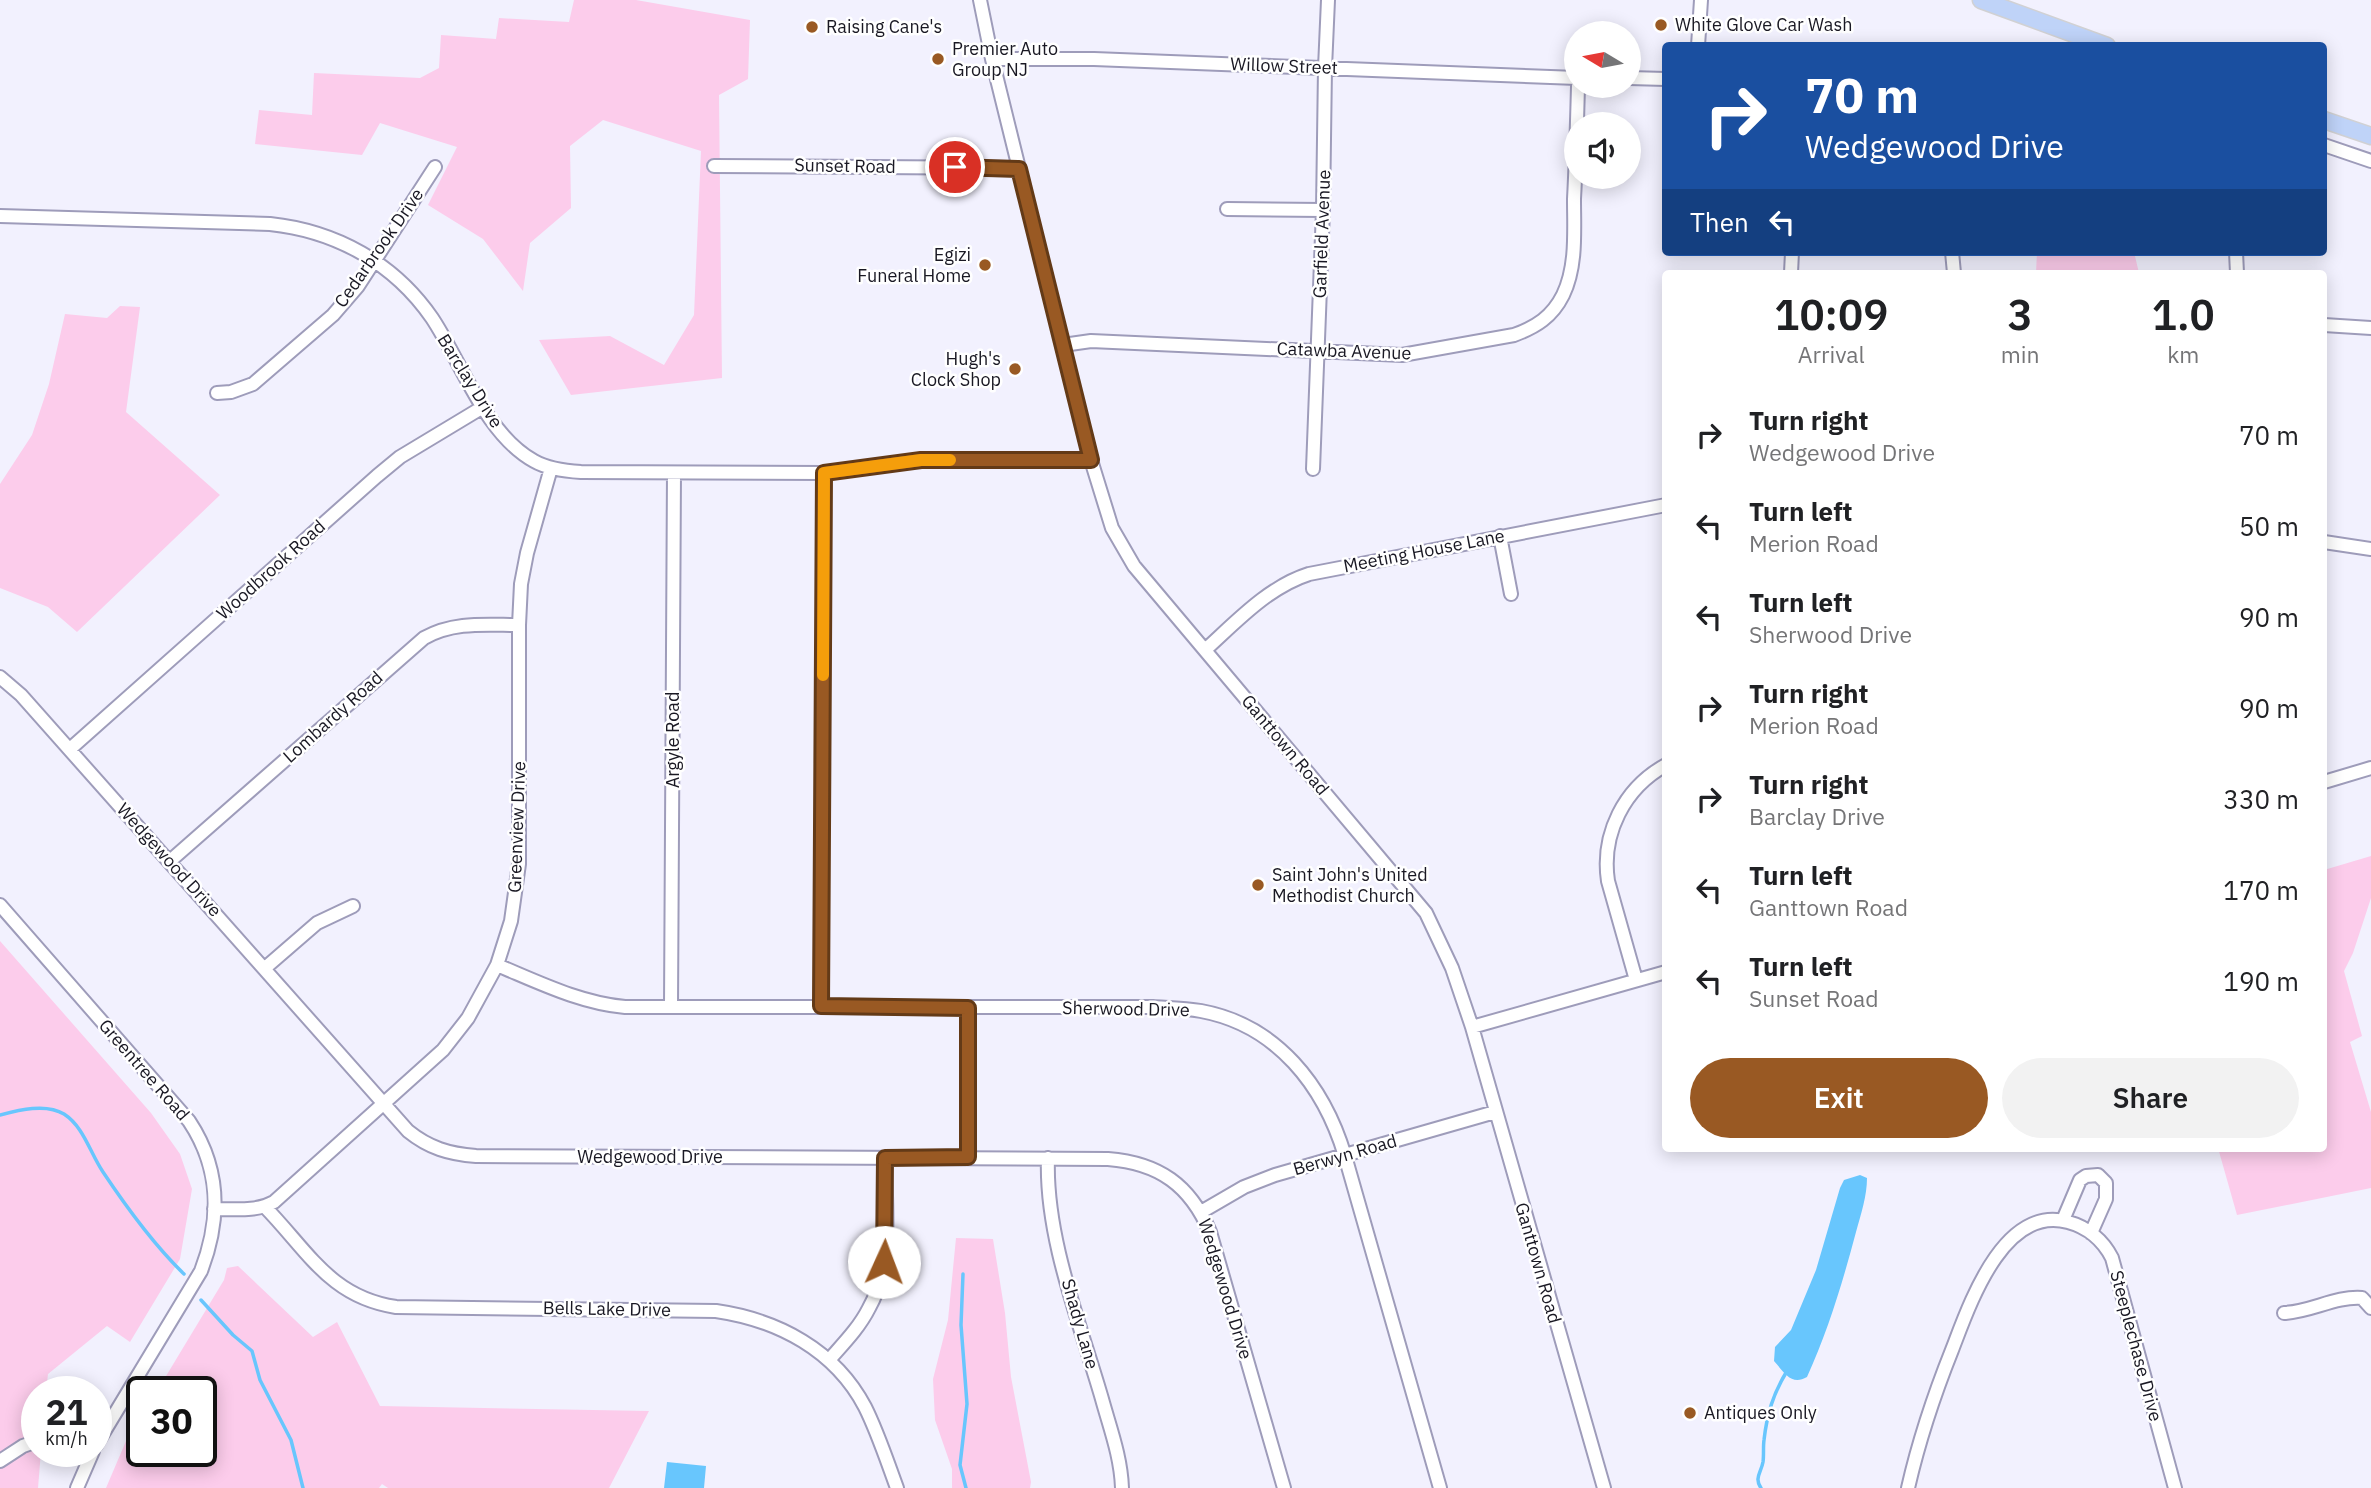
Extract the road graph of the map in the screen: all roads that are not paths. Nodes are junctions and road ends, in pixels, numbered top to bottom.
1 (979, 0) edge
2 (1328, 0) edge
3 (1700, 0) edge
4 (1984, 1) edge
5 (1698, 42) edge
6 (2096, 42) edge
7 (992, 59) junction
8 (1325, 68) junction
9 (1564, 77) edge
10 (1642, 78) edge
11 (1662, 79) edge
12 (1578, 98) edge
13 (2327, 121) edge
14 (2371, 136) edge
15 (2327, 146) edge
16 (2371, 161) edge
17 (714, 166) dead end
18 (435, 167) dead end
19 (1019, 169) junction
20 (1227, 209) dead end
21 (1323, 210) junction
22 (0, 216) edge
23 (374, 261) junction
24 (2327, 325) edge
25 (2371, 328) edge
26 (1063, 345) junction
27 (1318, 351) junction
28 (217, 393) dead end
29 (483, 407) junction
30 (1091, 460) junction
31 (551, 468) junction
32 (1313, 469) dead end
33 (674, 473) junction
34 (824, 473) junction
35 (1662, 506) edge
36 (1500, 536) junction
37 (2327, 542) edge
38 (2371, 549) edge
39 (1511, 594) dead end
40 (519, 625) junction
41 (1205, 650) junction
42 (0, 677) edge
43 (70, 749) junction
44 (1662, 768) edge
45 (2371, 768) edge
46 (2327, 781) edge
47 (170, 861) junction
48 (0, 905) edge
49 (353, 906) dead end
50 (497, 965) junction
51 (265, 968) junction
52 (1662, 973) edge
53 (1636, 980) junction
54 (671, 1006) junction
55 (821, 1006) junction
56 (968, 1008) junction
57 (1472, 1027) junction
58 (385, 1104) junction
59 (1495, 1112) junction
60 (1345, 1156) junction
61 (968, 1157) junction
62 (885, 1158) junction
63 (1048, 1158) junction
64 (265, 1207) junction
65 (214, 1209) junction
66 (1201, 1212) junction
67 (2063, 1220) junction
68 (2091, 1233) junction
69 (2365, 1299) edge
70 (2284, 1313) dead end
71 (829, 1360) junction
72 (112, 1419) edge
73 (21, 1447) edge
74 (0, 1461) edge
75 (86, 1467) edge
76 (77, 1488) edge
77 (897, 1488) edge
78 (1122, 1488) edge
79 (1284, 1488) edge
80 (1440, 1488) edge
81 (1604, 1488) edge
82 (1908, 1488) edge
83 (2175, 1488) edge

1 - 7 street, Ganttown Road
2 - 8 street, Garfield Avenue
3 - 5 street
4 - 6 main road
7 - 8 street, Willow Street
7 - 19 street, Ganttown Road
8 - 9 street, Willow Street
8 - 21 street, Garfield Avenue
10 - 11 street
12 - 27 street, Catawba Avenue
13 - 14 main road
15 - 16 street
17 - 19 street, Sunset Road
18 - 23 street, Cedarbrook Drive
19 - 26 street, Ganttown Road
20 - 21 street
21 - 27 street, Garfield Avenue
22 - 23 street, Barclay Drive
23 - 28 street, Cedarbrook Drive
23 - 29 street, Barclay Drive
24 - 25 street
26 - 27 street, Catawba Avenue
26 - 30 street, Ganttown Road
27 - 32 street, Garfield Avenue
29 - 31 street, Barclay Drive
29 - 43 street, Woodbrook Road
30 - 34 street, Barclay Drive
30 - 41 street, Ganttown Road
31 - 33 street, Barclay Drive
31 - 40 street, Greenview Drive
33 - 34 street, Barclay Drive
33 - 54 street, Argyle Road
34 - 55 street
35 - 36 street, Meeting House Lane
36 - 39 street
36 - 41 street, Meeting House Lane
37 - 38 street
40 - 47 street, Lombardy Road
40 - 50 street, Greenview Drive
41 - 57 street, Ganttown Road
42 - 43 street, Wedgewood Drive
43 - 47 street, Wedgewood Drive
44 - 53 street
45 - 46 street
47 - 51 street, Wedgewood Drive
48 - 65 street, Greentree Road
49 - 51 street
50 - 54 street, Sherwood Drive
50 - 58 street, Greenview Drive
51 - 58 street, Wedgewood Drive
52 - 53 street
53 - 57 street
54 - 55 street, Sherwood Drive
55 - 56 street, Sherwood Drive
56 - 60 street, Sherwood Drive
56 - 61 street
57 - 59 street, Ganttown Road
58 - 62 street, Wedgewood Drive
58 - 64 street, Greenview Drive
59 - 60 street, Berwyn Road
59 - 81 street, Ganttown Road
60 - 66 street, Berwyn Road
60 - 80 street, Sherwood Drive
61 - 62 street, Wedgewood Drive
61 - 63 street, Wedgewood Drive
62 - 71 street
63 - 66 street, Wedgewood Drive
63 - 78 street, Shady Lane
64 - 65 street
64 - 71 street, Bells Lake Drive
65 - 72 street, Greentree Road
66 - 79 street, Wedgewood Drive
67 - 68 street, Steeplechase Drive
67 - 68 street
67 - 82 street
68 - 83 street, Steeplechase Drive
69 - 70 street
71 - 77 street, Bells Lake Drive
73 - 74 street
75 - 76 street

